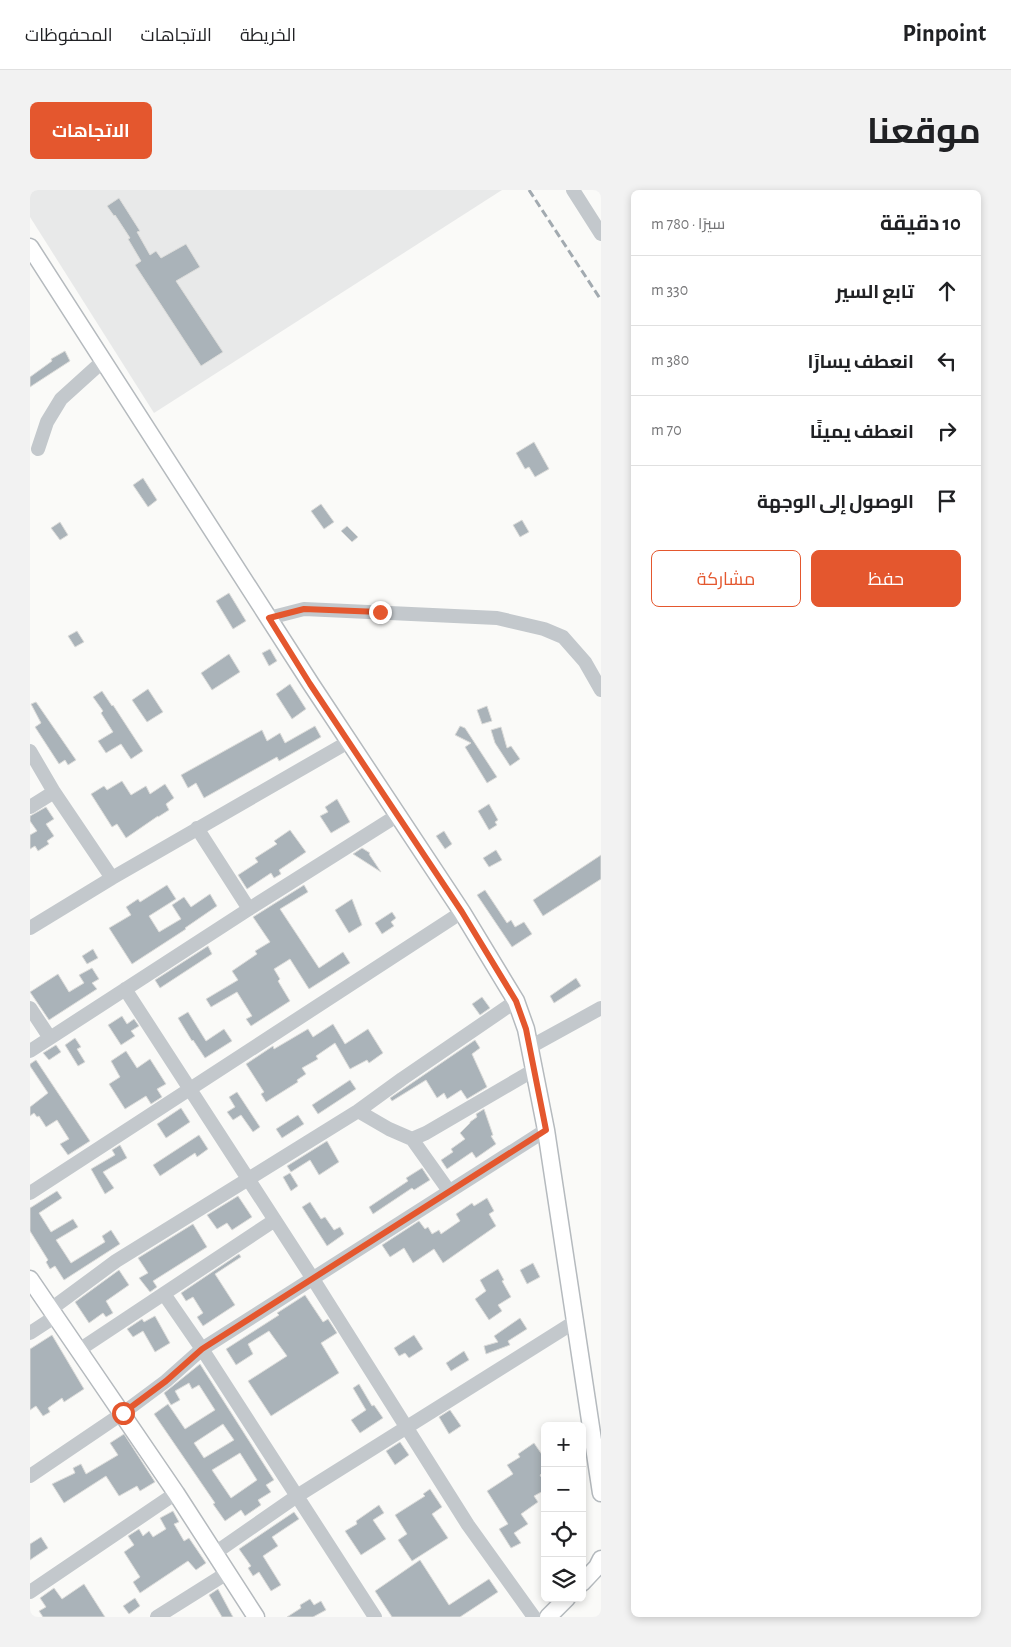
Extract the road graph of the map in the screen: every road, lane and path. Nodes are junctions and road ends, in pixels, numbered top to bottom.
1 (572, 190) edge
2 (601, 234) edge
3 (30, 247) edge
4 (103, 361) junction
5 (38, 449) dead end
6 (269, 618) junction
7 (601, 690) edge
8 (350, 741) junction
9 (30, 751) edge
10 (54, 792) junction
11 (30, 807) edge
12 (398, 815) junction
13 (198, 828) junction
14 (112, 878) junction
15 (250, 908) junction
16 (462, 912) junction
17 (30, 928) edge
18 (125, 989) junction
19 (516, 1001) junction
20 (30, 1008) edge
21 (601, 1008) edge
22 (50, 1038) junction
23 (530, 1047) junction
24 (30, 1052) edge
25 (534, 1070) junction
26 (189, 1088) junction
27 (358, 1111) junction
28 (546, 1130) junction
29 (412, 1139) junction
30 (248, 1178) junction
31 (449, 1191) junction
32 (30, 1193) edge
33 (275, 1220) junction
34 (30, 1279) edge
35 (313, 1279) junction
36 (164, 1294) junction
37 (53, 1312) junction
38 (576, 1321) junction
39 (30, 1333) edge
40 (202, 1349) junction
41 (79, 1350) junction
42 (123, 1413) junction
43 (407, 1428) junction
44 (30, 1476) edge
45 (176, 1493) junction
46 (601, 1494) edge
47 (297, 1496) junction
48 (215, 1553) junction
49 (601, 1559) edge
50 (227, 1573) junction
51 (586, 1579) edge
52 (30, 1592) edge
53 (563, 1602) edge
54 (157, 1617) edge
55 (256, 1617) edge
56 (375, 1617) edge
57 (534, 1617) edge
58 (548, 1617) edge

1 - 2 street
3 - 4 main road
4 - 5 street
4 - 6 main road
6 - 7 street
6 - 8 main road
8 - 12 main road
8 - 13 street
9 - 10 street
10 - 11 street
10 - 14 street
12 - 15 street
12 - 16 main road
13 - 14 street
13 - 15 street
14 - 17 street
15 - 18 street
16 - 19 main road
16 - 26 street
18 - 22 street
18 - 26 street
19 - 23 main road
19 - 27 street
20 - 22 street
21 - 23 street
22 - 24 street
23 - 25 main road
25 - 28 main road
25 - 29 street
26 - 30 street
26 - 32 street
27 - 29 street
27 - 30 street
28 - 31 street
28 - 38 main road
29 - 31 street
30 - 33 street
30 - 37 street
31 - 35 street
33 - 35 street
33 - 36 street
34 - 37 main road
35 - 40 street
35 - 43 street
36 - 40 street
36 - 41 street
37 - 39 street
37 - 41 main road
38 - 43 street
38 - 46 main road
40 - 42 street
40 - 47 street
41 - 42 main road
42 - 44 street
42 - 45 main road
43 - 47 street
43 - 57 street
45 - 48 main road
45 - 52 street
47 - 48 street
47 - 56 street
48 - 50 main road
49 - 51 main road
50 - 54 street
50 - 55 main road
53 - 58 main road

